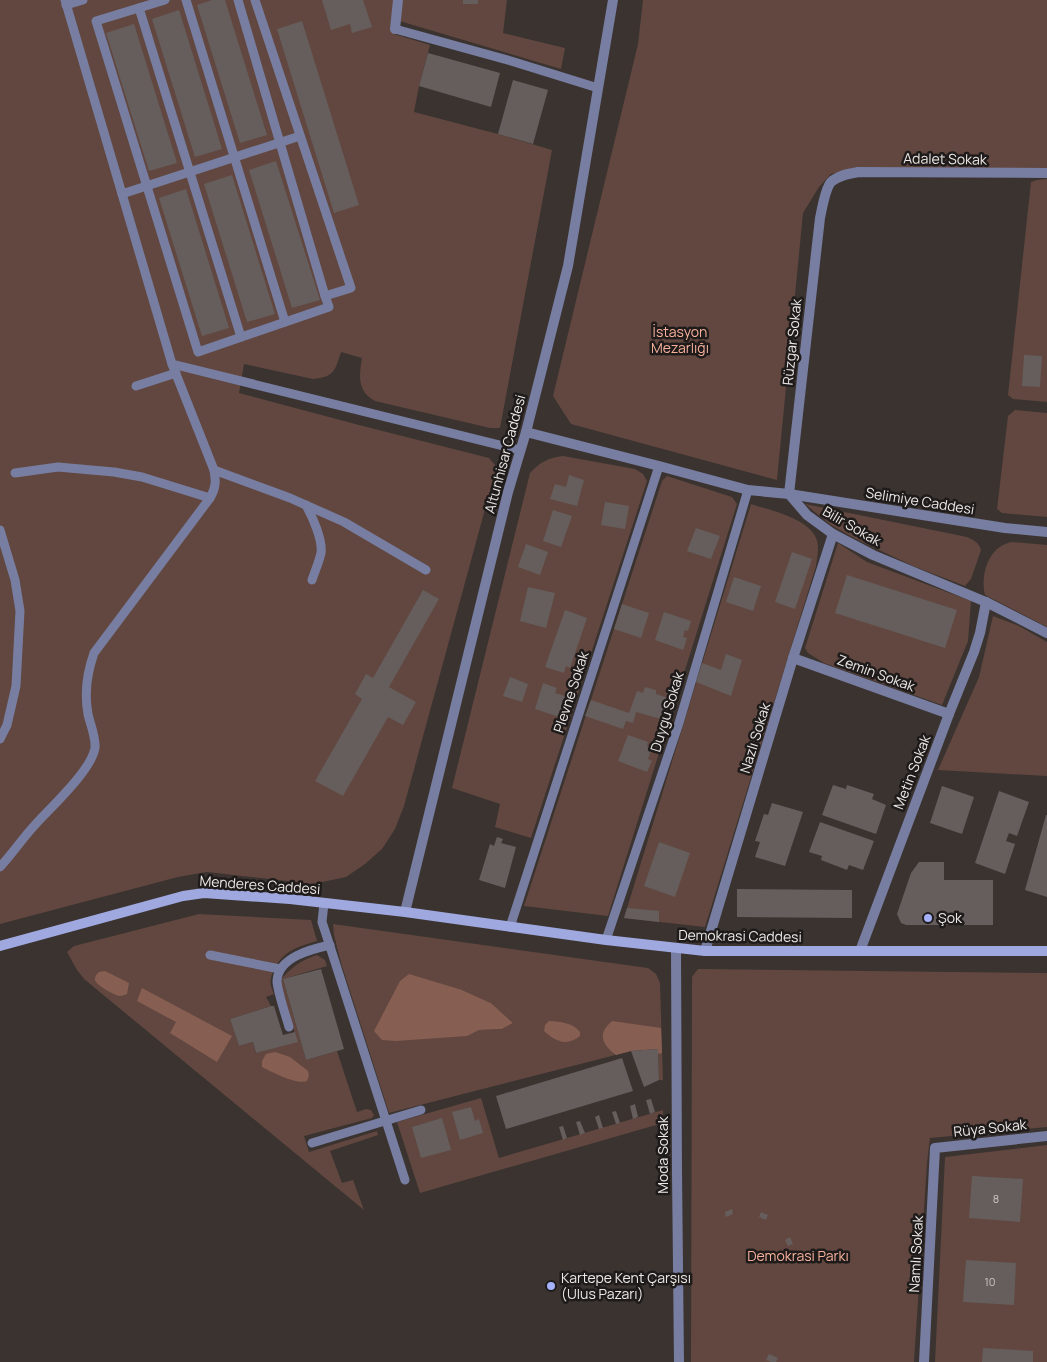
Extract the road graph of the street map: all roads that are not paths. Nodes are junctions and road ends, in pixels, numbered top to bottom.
1 (83, 0) edge
2 (165, 0) edge
3 (186, 0) edge
4 (238, 0) edge
5 (255, 0) edge
6 (398, 0) edge
7 (613, 0) edge
8 (65, 2) edge
9 (140, 8) junction
10 (395, 29) joint
11 (598, 88) junction
12 (300, 136) junction
13 (280, 143) junction
14 (235, 158) junction
15 (190, 172) junction
16 (1047, 174) edge
17 (147, 186) junction
18 (122, 194) junction
19 (826, 194) joint
20 (325, 296) junction
21 (285, 322) junction
22 (242, 337) junction
23 (172, 364) junction
24 (176, 373) junction
25 (136, 386) dead end
26 (526, 432) junction
27 (520, 450) junction
28 (659, 466) junction
29 (214, 470) junction
30 (15, 473) dead end
31 (748, 490) junction
32 (790, 494) junction
33 (210, 498) junction
34 (306, 505) junction
35 (0, 530) edge
36 (1047, 532) edge
37 (833, 534) junction
38 (426, 570) dead end
39 (312, 580) dead end
40 (986, 602) junction
41 (1047, 633) edge
42 (793, 658) junction
43 (949, 714) junction
44 (0, 739) edge
45 (0, 868) edge
46 (324, 903) junction
47 (405, 912) junction
48 (510, 927) junction
49 (606, 940) junction
50 (330, 945) junction
51 (0, 946) edge
52 (676, 948) junction
53 (705, 951) junction
54 (860, 951) junction
55 (1047, 951) edge
56 (210, 955) dead end
57 (280, 969) junction
58 (289, 1027) dead end
59 (421, 1110) dead end
60 (386, 1120) junction
61 (1047, 1136) edge
62 (312, 1143) dead end
63 (935, 1148) joint
64 (405, 1180) dead end
65 (679, 1362) edge
66 (924, 1362) edge

1 - 8 lane
2 - 9 lane
3 - 14 lane
4 - 13 lane
5 - 12 lane
6 - 10 street
7 - 11 street, Altunhisar Caddesi
8 - 18 lane
9 - 15 lane
9 - 17 lane
10 - 11 lane
11 - 26 street, Altunhisar Caddesi
12 - 13 lane
12 - 20 lane
13 - 14 lane
13 - 20 lane
14 - 15 lane
14 - 21 lane
15 - 17 lane
15 - 22 lane
16 - 19 street, Adalet Sokak
17 - 18 lane
17 - 22 lane
18 - 23 lane
19 - 32 street, Rüzgar Sokak
20 - 21 lane
21 - 22 lane
23 - 24 lane
23 - 27 lane
24 - 25 lane
24 - 29 lane
26 - 27 street, Altunhisar Caddesi
26 - 28 street
27 - 47 street, Altunhisar Caddesi
28 - 31 street
28 - 48 lane, Plevne Sokak
29 - 33 lane
29 - 34 lane
30 - 33 lane
31 - 32 street
31 - 49 lane, Duygu Sokak
32 - 36 street, Selimiye Caddesi
32 - 37 street, Bilir Sokak
33 - 45 lane
34 - 38 lane
34 - 39 lane
35 - 44 lane
37 - 40 street, Bilir Sokak
37 - 42 street, Nazlı Sokak
40 - 41 street, Bilir Sokak
40 - 43 street, Metin Sokak
42 - 43 street, Zemin Sokak
42 - 53 street, Nazlı Sokak
43 - 54 street, Metin Sokak
46 - 47 main road, Menderes Caddesi
46 - 50 lane
46 - 51 main road, Menderes Caddesi
47 - 48 main road, Demokrasi Caddesi
48 - 49 main road, Demokrasi Caddesi
49 - 52 main road, Demokrasi Caddesi
50 - 57 lane
50 - 60 lane
52 - 53 main road, Demokrasi Caddesi
52 - 65 street, Moda Sokak
53 - 54 main road, Demokrasi Caddesi
54 - 55 main road, Demokrasi Caddesi
56 - 57 lane
57 - 58 lane
59 - 60 lane
60 - 62 lane
60 - 64 lane
61 - 63 street, Rüya Sokak
63 - 66 street, Namlı Sokak

